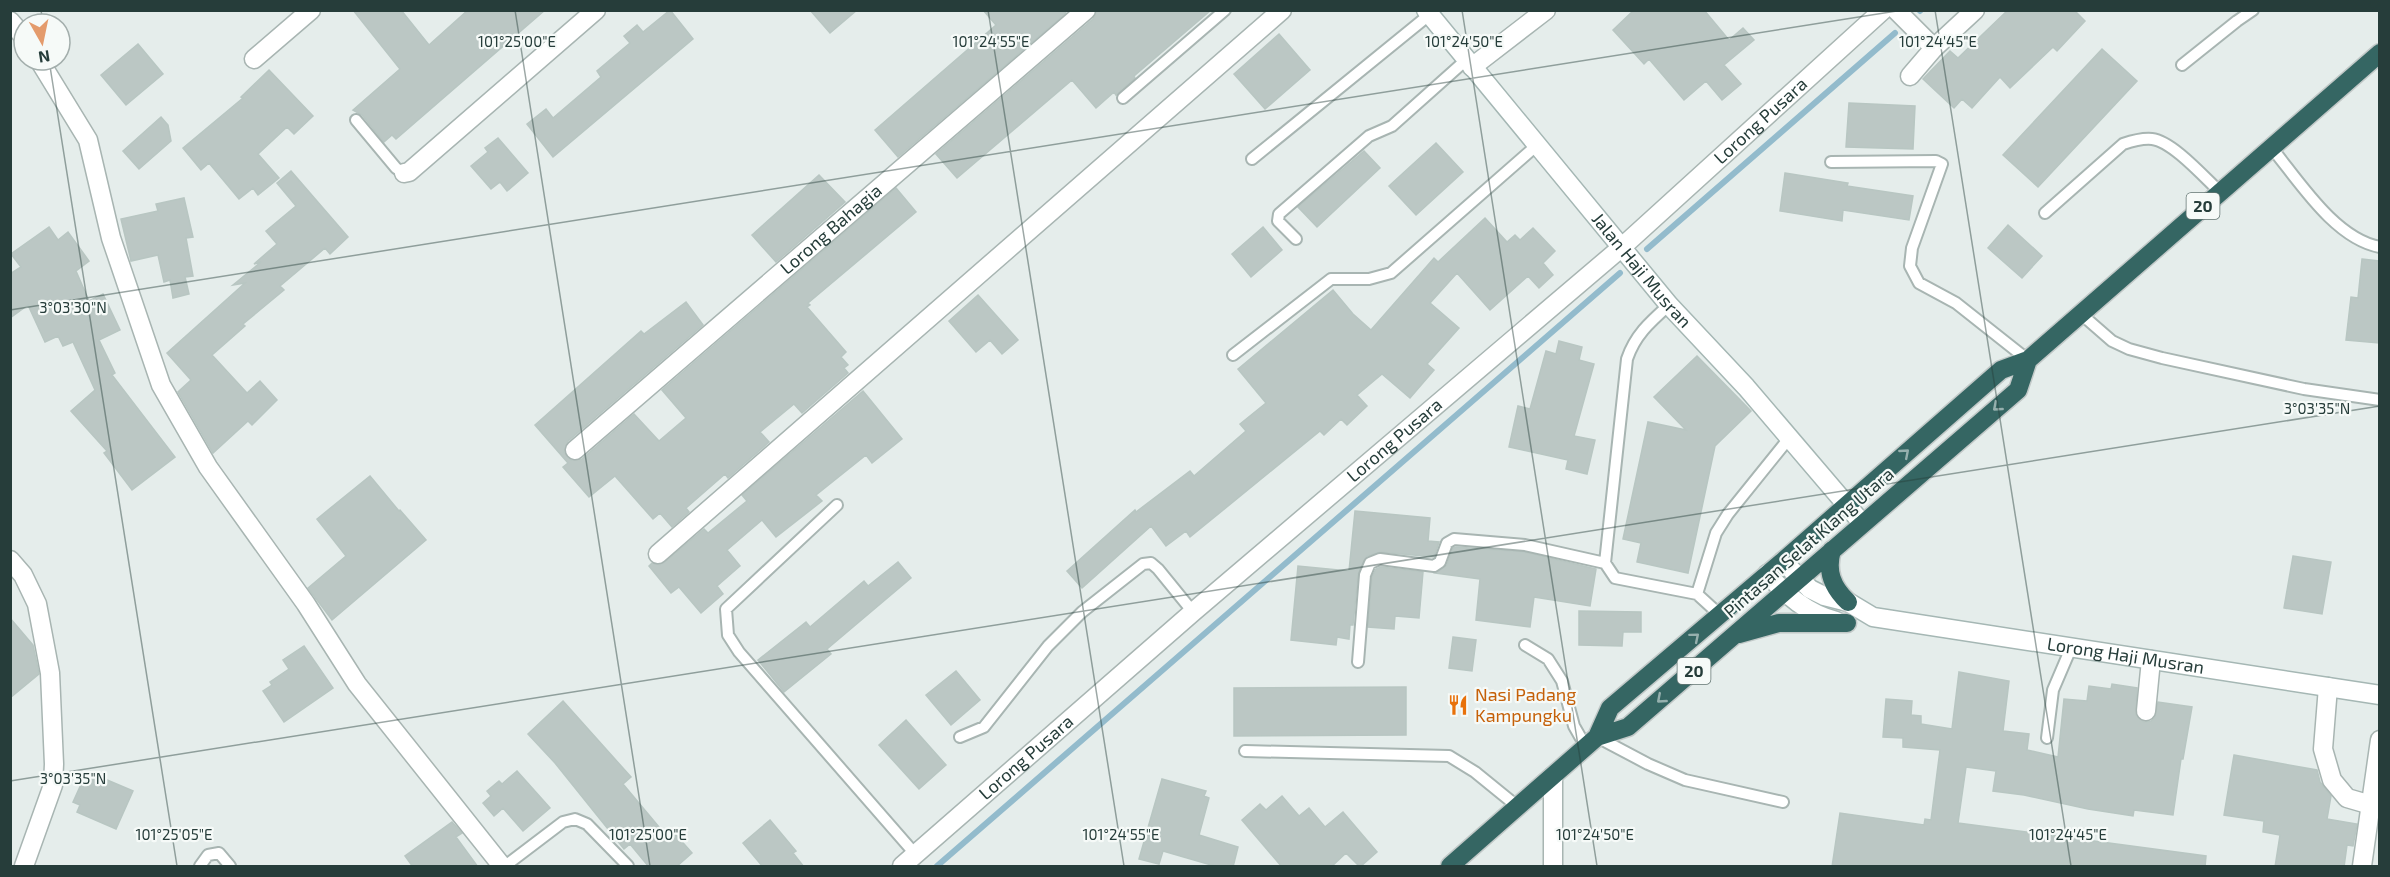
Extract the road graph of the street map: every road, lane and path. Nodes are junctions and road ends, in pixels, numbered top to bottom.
1 (311, 10) edge
2 (596, 10) edge
3 (1086, 10) edge
4 (1225, 10) edge
5 (1282, 10) edge
6 (1546, 10) edge
7 (1896, 10) edge
8 (1975, 10) edge
9 (2253, 10) edge
10 (1427, 13) edge
11 (1872, 14) edge
12 (1934, 48) junction
13 (2379, 53) edge
14 (254, 59) dead end
15 (2182, 65) dead end
16 (1464, 66) junction
17 (46, 72) edge
18 (1910, 76) dead end
19 (1123, 98) dead end
20 (356, 120) dead end
21 (1536, 146) junction
22 (2271, 147) junction
23 (1252, 159) dead end
24 (1832, 162) dead end
25 (404, 172) joint
26 (2220, 192) junction
27 (2045, 213) dead end
28 (1296, 239) dead end
29 (1622, 247) junction
30 (2379, 247) edge
31 (1669, 305) junction
32 (2081, 314) junction
33 (1233, 355) dead end
34 (2028, 360) junction
35 (2379, 400) edge
36 (1790, 437) junction
37 (575, 450) dead end
38 (837, 505) dead end
39 (1846, 506) junction
40 (1862, 523) junction
41 (1832, 550) junction
42 (658, 554) dead end
43 (10, 560) edge
44 (1783, 561) junction
45 (1605, 563) junction
46 (1767, 574) junction
47 (1799, 579) junction
48 (1784, 592) junction
49 (1697, 594) junction
50 (1848, 602) junction
51 (1193, 612) junction
52 (1720, 615) junction
53 (1873, 617) junction
54 (1847, 623) junction
55 (1736, 635) junction
56 (1525, 645) dead end
57 (2071, 648) junction
58 (2151, 660) junction
59 (1358, 662) dead end
60 (2328, 687) junction
61 (2379, 695) edge
62 (2146, 711) dead end
63 (960, 737) dead end
64 (2047, 738) dead end
65 (2379, 740) edge
66 (1591, 742) junction
67 (1245, 751) dead end
68 (1553, 776) junction
69 (1783, 802) dead end
70 (2371, 805) junction
71 (1518, 807) junction
72 (909, 861) edge
73 (24, 867) edge
74 (200, 867) edge
75 (230, 867) edge
76 (503, 867) edge
77 (628, 867) edge
78 (1450, 867) edge
79 (1553, 867) edge
80 (2362, 867) edge

1 - 14 street
2 - 25 street
3 - 37 street, Lorong Bahagia
4 - 19 lane
5 - 42 street
6 - 16 street
7 - 12 street
8 - 12 street
9 - 15 lane
10 - 16 street, Jalan Haji Musran
10 - 23 lane
11 - 29 street, Lorong Pusara
12 - 18 street
13 - 22 highway, Pintasan Selat Klang Utara / 20
16 - 21 street, Jalan Haji Musran
16 - 28 lane
17 - 76 street
20 - 25 lane
21 - 29 street, Jalan Haji Musran
21 - 33 lane
22 - 26 highway, Pintasan Selat Klang Utara / 20
22 - 30 lane
24 - 34 lane
26 - 27 lane
26 - 32 highway, Pintasan Selat Klang Utara / 20
29 - 31 street, Jalan Haji Musran
29 - 51 street, Lorong Pusara
31 - 36 street, Jalan Haji Musran
31 - 45 lane
32 - 34 highway, Pintasan Selat Klang Utara / 20
32 - 35 lane
39 -> 34 highway, Pintasan Selat Klang Utara / 20
34 -> 40 highway, Pintasan Selat Klang Utara / 20
36 - 39 street, Jalan Haji Musran
36 - 49 lane
38 - 72 lane
39 - 40 street, Jalan Haji Musran
39 - 44 highway, Pintasan Selat Klang Utara / 20
40 - 41 highway, Pintasan Selat Klang Utara / 20
41 - 47 highway, Pintasan Selat Klang Utara / 20
41 - 50 highway
43 - 73 street
44 - 46 highway, Pintasan Selat Klang Utara / 20
44 - 47 street, Lorong Haji Musran
45 - 49 lane
45 - 59 lane
46 - 48 street, Lorong Haji Musran
46 - 52 highway, Pintasan Selat Klang Utara / 20
47 - 48 highway, Pintasan Selat Klang Utara / 20
47 - 50 street, Lorong Haji Musran
48 - 54 street, Lorong Haji Musran
48 - 55 highway, Pintasan Selat Klang Utara / 20
49 - 52 lane
50 - 53 street, Lorong Haji Musran
51 - 63 lane
51 - 72 street, Lorong Pusara
66 -> 52 highway, Pintasan Selat Klang Utara / 20
53 - 54 street, Lorong Haji Musran
53 - 57 street, Lorong Haji Musran
54 - 55 highway
55 -> 66 highway, Pintasan Selat Klang Utara / 20
56 - 66 lane
57 - 58 street, Lorong Haji Musran
57 - 64 lane
58 - 60 street, Lorong Haji Musran
58 - 62 street
60 - 61 street, Lorong Haji Musran
60 - 70 street
65 - 70 street
66 - 68 highway, Pintasan Selat Klang Utara / 20
66 - 69 lane
67 - 71 lane
68 - 71 highway, Pintasan Selat Klang Utara / 20
68 - 79 street
70 - 80 street
71 - 78 highway, Pintasan Selat Klang Utara / 20
74 - 75 lane
76 - 77 lane

